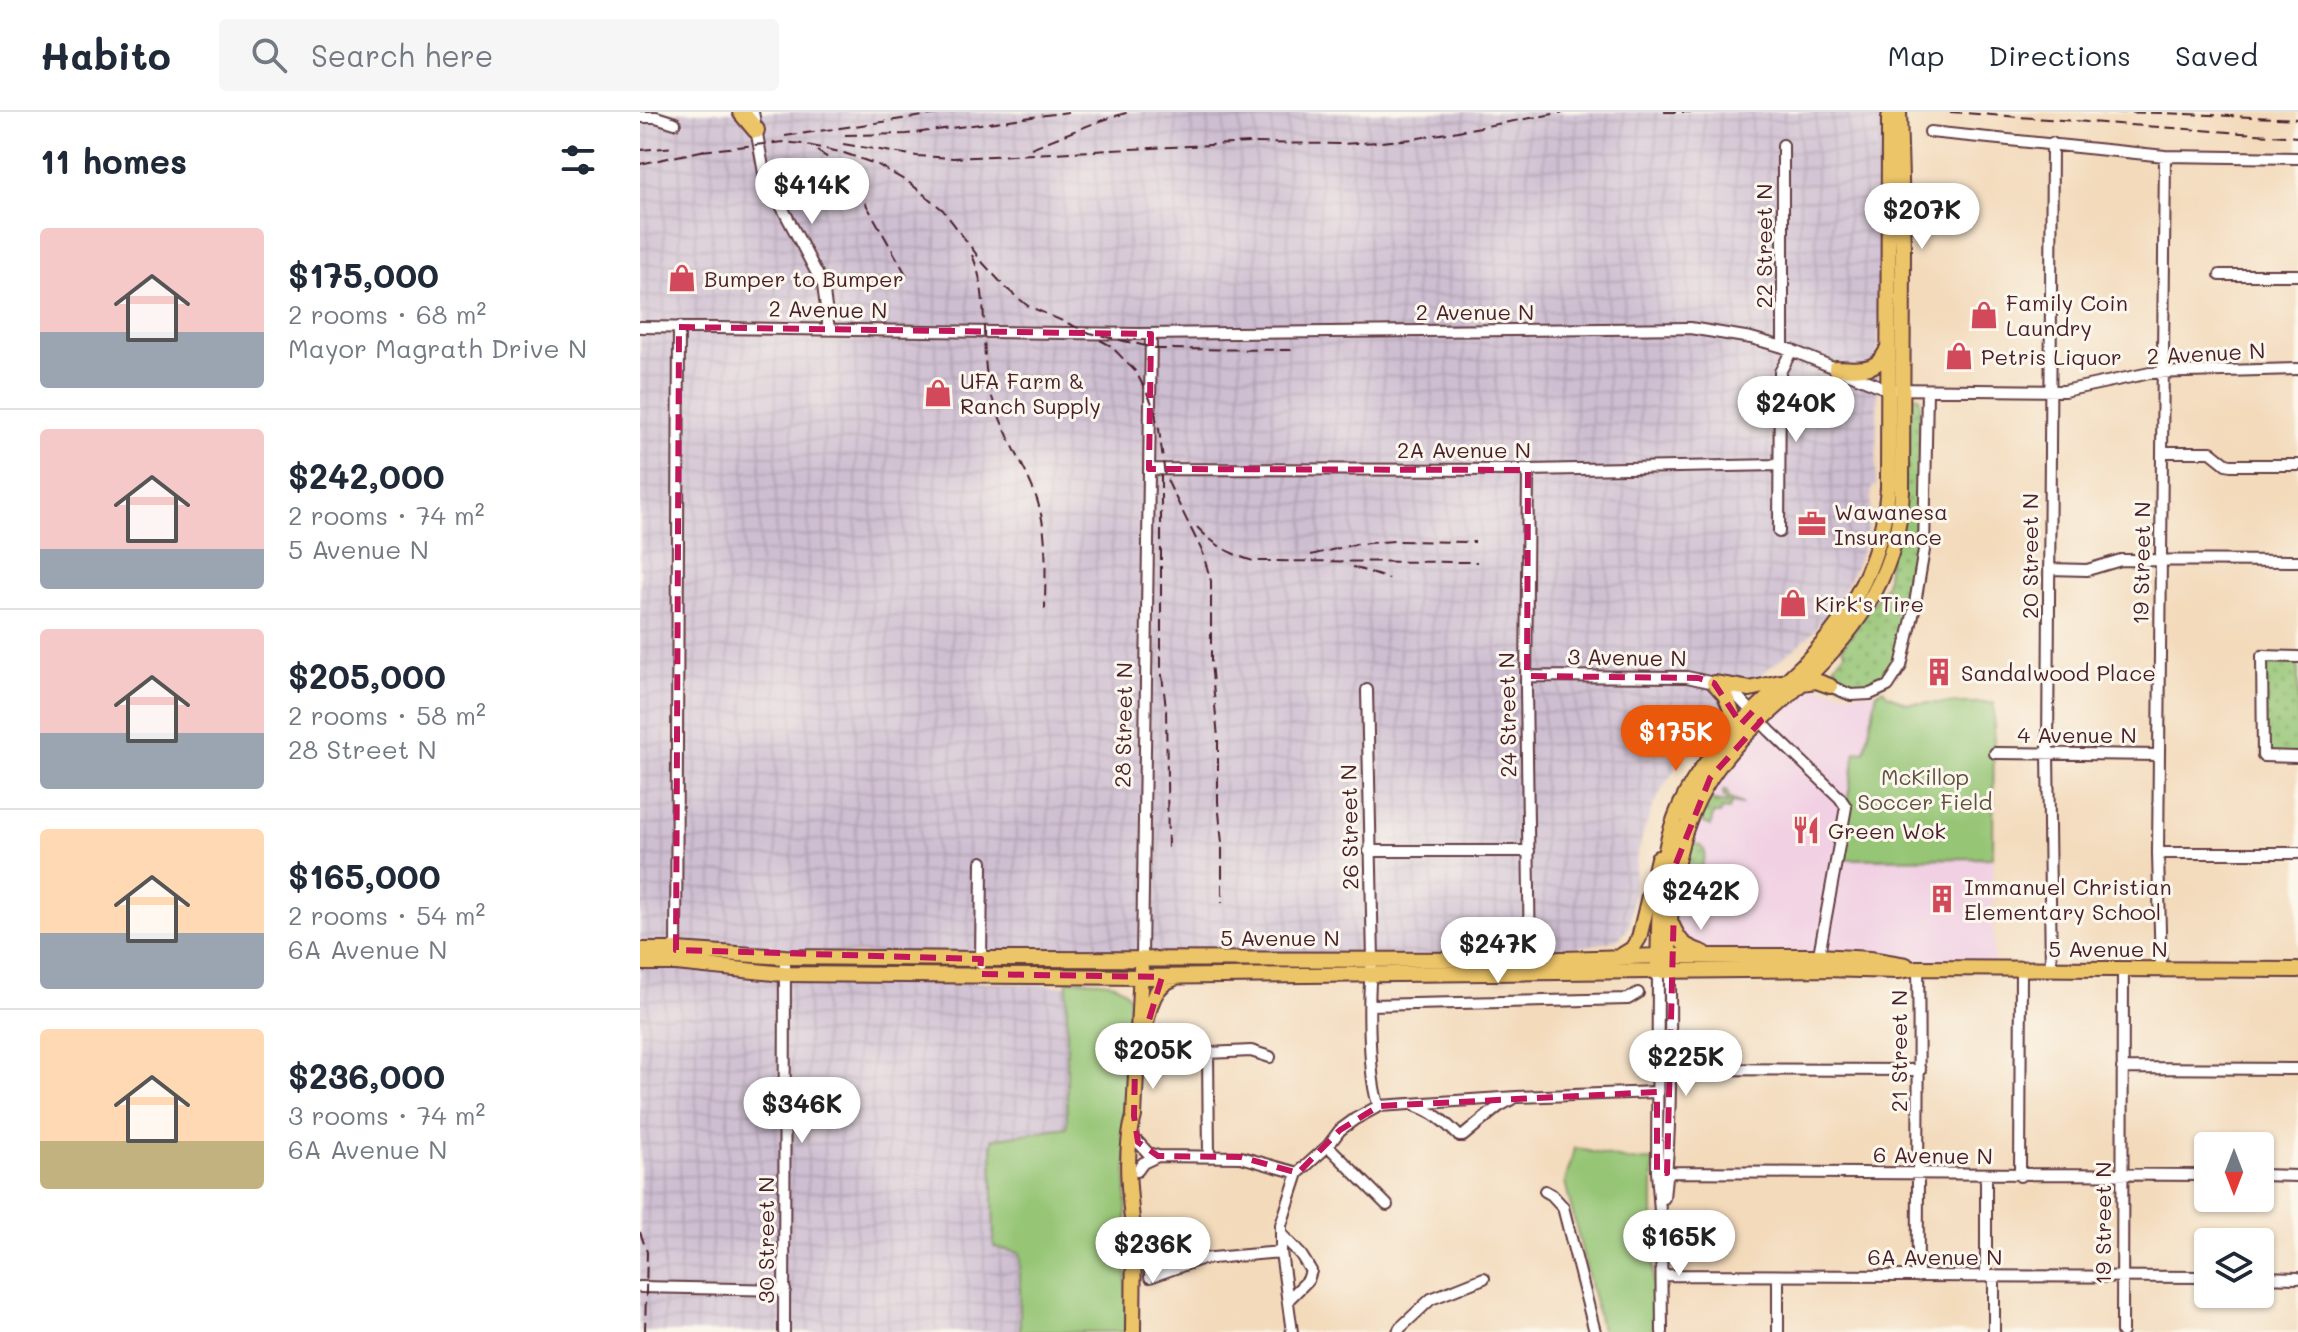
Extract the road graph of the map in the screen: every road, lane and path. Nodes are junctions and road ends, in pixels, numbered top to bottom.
1 (741, 112) edge
2 (753, 112) edge
3 (1889, 112) edge
4 (1899, 112) edge
5 (640, 117) edge
6 (675, 123) dead end
7 (756, 130) junction
8 (1930, 132) dead end
9 (2052, 143) junction
10 (1783, 145) dead end
11 (2165, 156) junction
12 (2298, 158) edge
13 (2220, 275) dead end
14 (2298, 275) edge
15 (640, 327) edge
16 (679, 327) junction
17 (829, 330) junction
18 (1151, 334) junction
19 (1889, 343) junction
20 (1787, 348) junction
21 (1836, 368) junction
22 (2298, 369) edge
23 (2163, 372) junction
24 (1894, 389) junction
25 (1927, 390) junction
26 (2050, 392) junction
27 (2162, 452) junction
28 (1778, 465) junction
29 (2298, 465) edge
30 (1149, 469) junction
31 (1528, 470) junction
32 (1779, 532) dead end
33 (2161, 560) junction
34 (2298, 561) edge
35 (2049, 569) junction
36 (2298, 657) edge
37 (1822, 660) junction
38 (1527, 676) junction
39 (1795, 681) junction
40 (1714, 683) junction
41 (1830, 686) junction
42 (1367, 690) dead end
43 (1757, 716) junction
44 (1722, 744) junction
45 (1995, 753) dead end
46 (2048, 753) junction
47 (2159, 755) junction
48 (2298, 757) edge
49 (1671, 828) junction
50 (1369, 851) junction
51 (1529, 851) junction
52 (2158, 853) junction
53 (2298, 853) edge
54 (982, 862) dead end
55 (1670, 921) junction
56 (640, 950) edge
57 (676, 956) junction
58 (1720, 956) junction
59 (785, 957) junction
60 (1617, 957) junction
61 (1142, 958) junction
62 (1530, 960) junction
63 (1818, 962) junction
64 (640, 963) edge
65 (1664, 963) junction
66 (981, 967) junction
67 (1372, 967) junction
68 (1918, 968) junction
69 (2021, 969) junction
70 (2051, 969) junction
71 (2123, 969) junction
72 (2161, 970) junction
73 (2298, 970) edge
74 (784, 974) junction
75 (1182, 976) junction
76 (1141, 977) junction
77 (1638, 993) dead end
78 (1370, 1005) junction
79 (1270, 1057) dead end
80 (1135, 1066) junction
81 (2122, 1068) junction
82 (1670, 1069) junction
83 (2298, 1069) edge
84 (1920, 1070) junction
85 (1657, 1092) junction
86 (1517, 1097) junction
87 (1405, 1103) junction
88 (1379, 1106) junction
89 (1134, 1116) junction
90 (1138, 1142) junction
91 (1328, 1146) junction
92 (1158, 1156) junction
93 (1209, 1157) junction
94 (1137, 1171) junction
95 (1662, 1172) junction
96 (1298, 1173) junction
97 (1917, 1174) junction
98 (2122, 1174) junction
99 (1986, 1175) junction
100 (2194, 1175) edge
101 (2274, 1175) edge
102 (2020, 1176) junction
103 (2298, 1176) edge
104 (1545, 1191) dead end
105 (1387, 1205) dead end
106 (1281, 1234) junction
107 (1134, 1238) junction
108 (1281, 1252) junction
109 (1201, 1259) junction
110 (1662, 1275) junction
111 (1778, 1276) junction
112 (1990, 1276) junction
113 (1918, 1277) junction
114 (2122, 1277) junction
115 (2194, 1277) edge
116 (2274, 1277) edge
117 (1484, 1278) dead end
118 (2298, 1278) edge
119 (640, 1287) edge
120 (785, 1290) junction
121 (1288, 1300) junction
122 (784, 1332) edge
123 (1133, 1332) edge
124 (1292, 1332) edge
125 (1398, 1332) edge
126 (1595, 1332) edge
127 (1662, 1332) edge
128 (1778, 1332) edge
129 (1994, 1332) edge
130 (2122, 1332) edge

1 - 7 highway
2 - 7 street
3 - 19 main road
4 - 24 main road
5 - 6 street
7 - 17 street
8 - 9 street
9 - 11 street
9 - 26 street, 20 Street N
10 - 20 street, 22 Street N
11 - 12 street
11 - 23 street, 19 Street N
13 - 14 street
15 - 16 street, 2 Avenue N
16 - 17 street, 2 Avenue N
16 - 57 street
17 - 18 street, 2 Avenue N
18 - 20 street, 2 Avenue N
18 - 30 street, 28 Street N
19 - 21 main road
19 - 24 main road
20 - 21 street, 2 Avenue N
20 - 28 street, 22 Street N
21 - 24 street, 2 Avenue N
22 - 23 street, 2 Avenue N
23 - 26 street, 2 Avenue N
23 - 27 street, 19 Street N
24 - 25 street, 2 Avenue N
24 - 37 main road
24 - 39 main road
25 - 26 street, 2 Avenue N
25 - 41 street
26 - 35 street, 20 Street N
27 - 29 street
27 - 33 street, 19 Street N
28 - 31 street, 2A Avenue N
28 - 32 street, 22 Street N
30 - 31 street, 2A Avenue N
30 - 61 street, 28 Street N
31 - 38 street, 24 Street N
33 - 34 street
33 - 35 street
33 - 47 street, 19 Street N
35 - 46 street, 20 Street N
36 - 48 street
37 - 39 main road
37 - 41 main road
38 - 40 street, 3 Avenue N
38 - 51 street, 24 Street N
39 - 40 main road
39 - 41 main road
39 - 43 main road
40 - 43 street, 3 Avenue N
40 - 44 main road
42 - 50 street, 26 Street N
43 - 44 main road
43 - 55 main road
43 - 63 street, 3 Avenue N
44 - 49 main road
45 - 46 street, 4 Avenue N
46 - 47 street, 4 Avenue N
46 - 70 street, 20 Street N
47 - 52 street, 19 Street N
49 - 60 main road
49 - 65 main road
50 - 51 street
50 - 67 street, 26 Street N
51 - 62 street, 24 Street N
52 - 53 street
52 - 72 street, 19 Street N
54 - 66 street
55 - 58 main road
55 - 65 main road
56 - 57 main road, 5 Avenue N
57 - 59 main road, 5 Avenue N
57 - 64 main road, 5 Avenue N
57 - 74 main road, 5 Avenue N
58 - 63 main road, 5 Avenue N
58 - 65 main road, 5 Avenue N
59 - 66 main road, 5 Avenue N
59 - 74 street, 30 Street N
60 - 62 main road, 5 Avenue N
60 - 65 main road, 5 Avenue N
61 - 66 main road, 5 Avenue N
61 - 67 main road, 5 Avenue N
61 - 76 main road, 28 Street N
62 - 67 main road, 5 Avenue N
63 - 65 main road, 5 Avenue N
63 - 68 main road, 5 Avenue N
65 - 67 main road, 5 Avenue N
65 - 82 street
65 - 85 street
66 - 74 main road, 5 Avenue N
66 - 76 main road, 5 Avenue N
67 - 75 main road, 5 Avenue N
67 - 78 street, 26 Street N
68 - 69 main road, 5 Avenue N
68 - 84 street, 21 Street N
69 - 70 main road, 5 Avenue N
69 - 102 street
70 - 71 main road, 5 Avenue N
71 - 72 main road, 5 Avenue N
71 - 81 street, 19 Street N
72 - 73 main road, 5 Avenue N
74 - 120 street, 30 Street N
75 - 76 main road, 5 Avenue N
75 - 80 main road
76 - 80 main road, 28 Street N
77 - 78 street
78 - 88 street, 26 Street N
79 - 93 street
80 - 89 main road, 28 Street N
81 - 83 street
81 - 98 street, 19 Street N
82 - 84 street
82 - 95 street
84 - 97 street, 21 Street N
85 - 86 street
85 - 95 street
86 - 87 street
86 - 87 street
87 - 88 street
88 - 91 street
89 - 90 main road, 28 Street N
89 - 107 main road, 28 Street N
90 - 92 street
90 - 94 main road, 28 Street N
91 - 96 street
91 - 105 street
92 - 93 street
92 - 94 street
93 - 96 street
94 - 107 main road, 28 Street N
95 - 97 street, 6 Avenue N
95 - 110 street
96 - 106 street
97 - 99 street, 6 Avenue N
97 - 113 street, 21 Street N
98 - 100 street, 6 Avenue N
98 - 102 street, 6 Avenue N
98 - 114 street, 19 Street N
99 - 102 street, 6 Avenue N
99 - 112 street
101 - 103 street
104 - 126 street
106 - 108 street
106 - 121 street
107 - 123 main road, 28 Street N
108 - 109 street
108 - 121 street
109 - 109 street
110 - 111 street, 6A Avenue N
110 - 127 street
111 - 113 street, 6A Avenue N
111 - 128 street
112 - 113 street, 6A Avenue N
112 - 114 street, 6A Avenue N
112 - 129 street
114 - 115 street, 6A Avenue N
114 - 130 street, 19 Street N
116 - 118 street
117 - 125 street
119 - 120 street
120 - 122 street, 30 Street N
121 - 124 street

